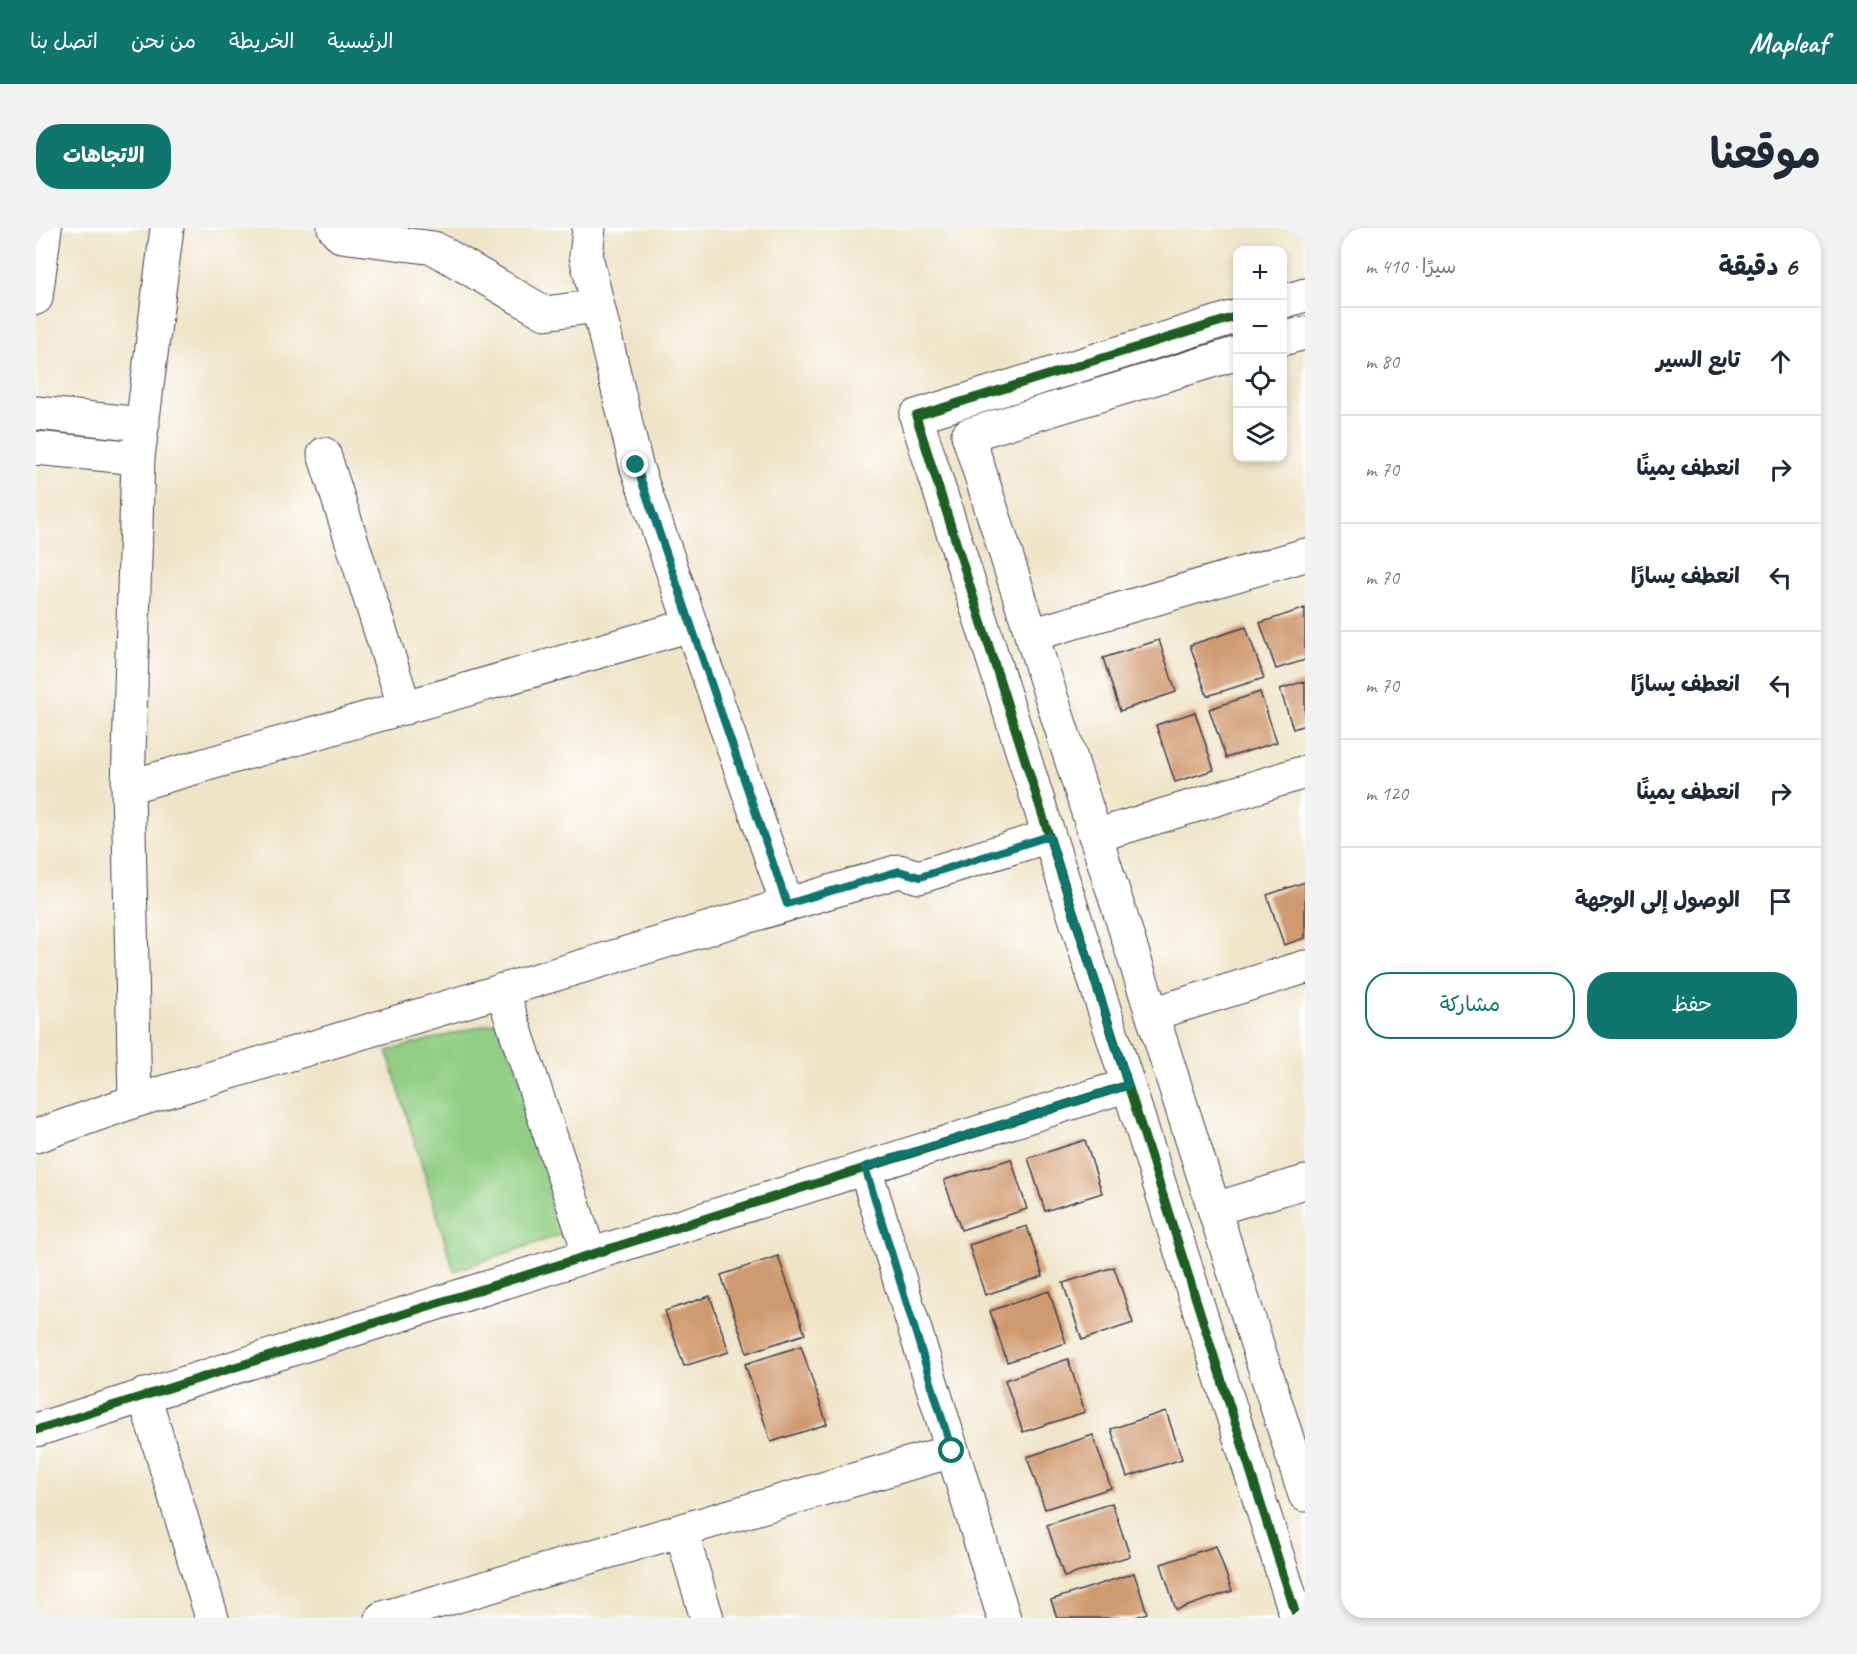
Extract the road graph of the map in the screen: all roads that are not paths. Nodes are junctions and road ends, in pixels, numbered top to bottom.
1 (45, 228) edge
2 (166, 228) edge
3 (334, 228) edge
4 (589, 228) edge
5 (1305, 295) edge
6 (36, 298) edge
7 (1287, 300) edge
8 (598, 306) junction
9 (1233, 318) edge
10 (1305, 333) edge
11 (1287, 338) edge
12 (1235, 354) edge
13 (36, 413) edge
14 (143, 424) junction
15 (36, 448) edge
16 (324, 454) dead end
17 (138, 458) junction
18 (1305, 555) edge
19 (691, 626) junction
20 (1031, 635) junction
21 (405, 708) junction
22 (1305, 772) edge
23 (128, 787) junction
24 (1049, 836) junction
25 (1095, 836) junction
26 (787, 904) junction
27 (1305, 967) edge
28 (502, 990) junction
29 (1152, 1014) junction
30 (1128, 1085) junction
31 (135, 1101) junction
32 (36, 1136) edge
33 (865, 1167) junction
34 (1305, 1182) edge
35 (1214, 1209) junction
36 (590, 1255) junction
37 (144, 1395) junction
38 (36, 1430) edge
39 (952, 1451) junction
40 (1305, 1495) edge
41 (681, 1531) junction
42 (212, 1618) edge
43 (382, 1618) edge
44 (707, 1618) edge
45 (1004, 1618) edge
46 (1297, 1618) edge

1 - 6 street
2 - 14 street
3 - 8 street
4 - 8 street
5 - 7 street
8 - 19 street
9 - 24 street
10 - 11 street
12 - 20 street
13 - 14 street
14 - 17 street
15 - 17 street
16 - 21 street
17 - 23 street
18 - 20 street
19 - 21 street
19 - 26 street
20 - 25 street
21 - 23 street
22 - 25 street
23 - 31 street
24 - 26 street
24 - 30 street
25 - 29 street
26 - 28 street
27 - 29 street
28 - 31 street
28 - 36 street
29 - 35 street
30 - 33 street
30 - 46 street
31 - 32 street
33 - 36 street
33 - 39 street
34 - 35 street
35 - 40 street
36 - 37 street
37 - 38 street
37 - 42 street
39 - 41 street
39 - 45 street
41 - 43 street
41 - 44 street

